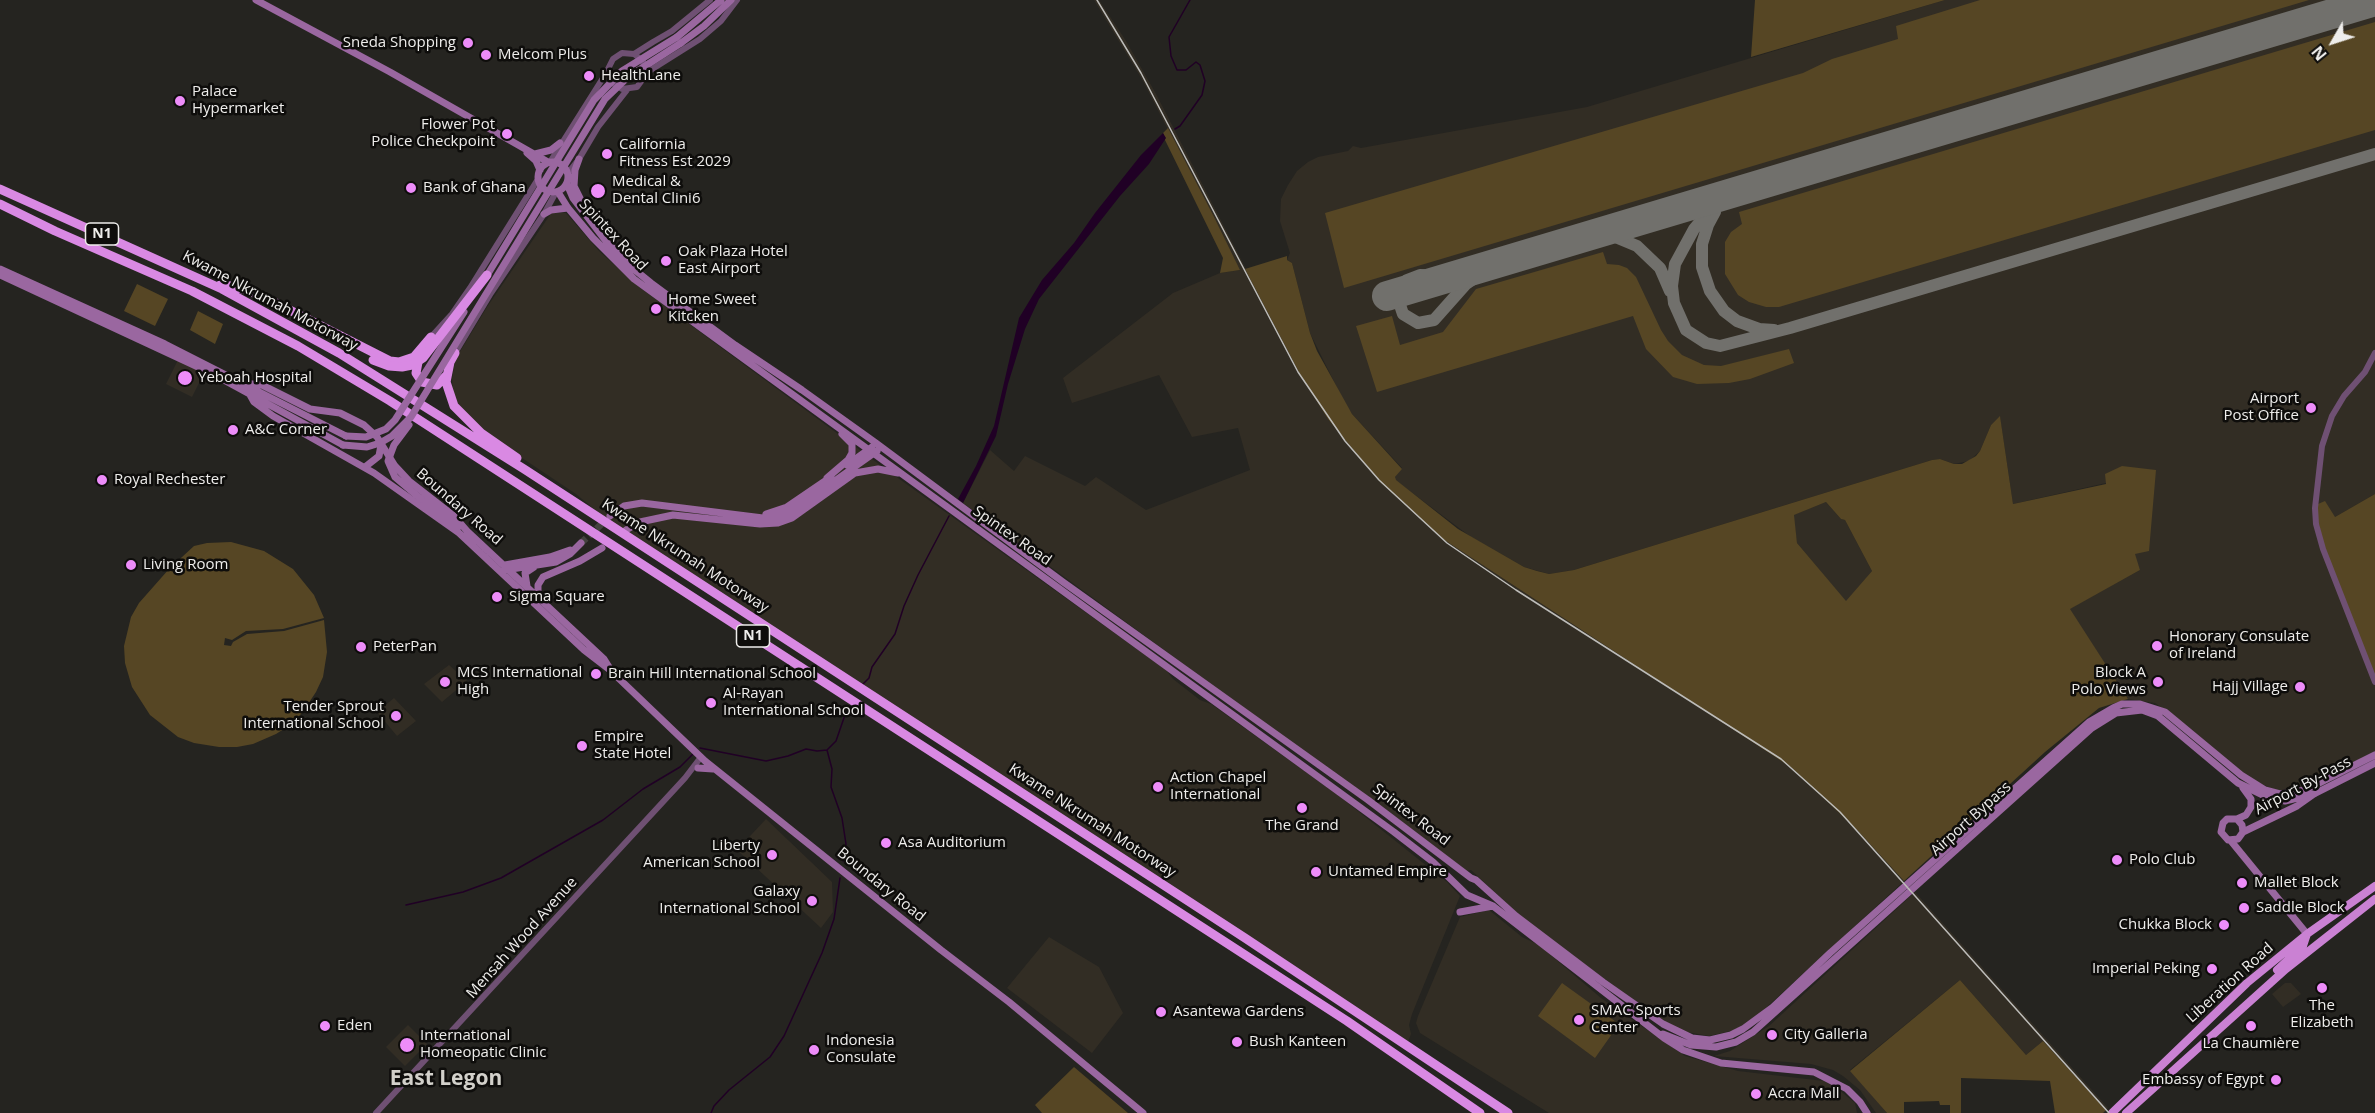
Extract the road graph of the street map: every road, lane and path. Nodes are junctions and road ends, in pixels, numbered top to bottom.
1 (256, 0) edge
2 (710, 0) edge
3 (721, 0) edge
4 (731, 0) edge
5 (737, 0) edge
6 (679, 40) junction
7 (634, 54) junction
8 (608, 69) junction
9 (645, 73) junction
10 (627, 90) junction
11 (514, 142) junction
12 (560, 143) junction
13 (534, 154) junction
14 (579, 159) junction
15 (549, 162) junction
16 (540, 170) junction
17 (568, 173) junction
18 (538, 179) junction
19 (567, 184) junction
20 (0, 189) edge
21 (557, 192) junction
22 (0, 204) edge
23 (568, 208) junction
24 (544, 214) junction
25 (591, 223) junction
26 (0, 269) edge
27 (0, 275) edge
28 (487, 275) junction
29 (204, 280) junction
30 (292, 311) junction
31 (431, 337) joint
32 (424, 347) junction
33 (455, 353) joint
34 (2375, 353) edge
35 (447, 375) junction
36 (772, 378) junction
37 (243, 383) junction
38 (249, 393) junction
39 (411, 417) junction
40 (381, 445) junction
41 (878, 445) junction
42 (873, 451) junction
43 (395, 466) junction
44 (365, 467) junction
45 (904, 474) junction
46 (380, 476) junction
47 (827, 478) junction
48 (719, 512) junction
49 (610, 516) tunnel mouth
50 (754, 516) junction
51 (598, 518) junction
52 (728, 521) junction
53 (626, 530) dead end
54 (467, 531) junction
55 (602, 548) dead end
56 (493, 554) junction
57 (523, 561) junction
58 (539, 565) junction
59 (502, 568) junction
60 (528, 588) junction
61 (538, 597) junction
62 (610, 670) junction
63 (2375, 682) edge
64 (2375, 755) edge
65 (700, 757) junction
66 (2375, 763) edge
67 (696, 766) junction
68 (714, 769) junction
69 (2238, 783) junction
70 (2313, 791) junction
71 (2237, 819) junction
72 (2242, 835) junction
73 (2231, 841) junction
74 (2252, 864) junction
75 (1471, 878) junction
76 (1480, 885) junction
77 (2375, 886) edge
78 (1463, 890) junction
79 (1474, 896) junction
80 (2375, 899) edge
81 (1493, 906) junction
82 (1460, 912) dead end
83 (2307, 934) junction
84 (2267, 986) junction
85 (1663, 1024) joint
86 (1655, 1031) junction
87 (376, 1113) edge
88 (1143, 1113) edge
89 (1480, 1113) edge
90 (1508, 1113) edge
91 (1867, 1113) edge
92 (2112, 1113) edge
93 (2126, 1113) edge

1 - 11 main road
2 - 7 street
3 - 6 main road
4 - 6 main road
5 - 9 street
6 - 28 main road, bridge
6 - 39 main road, bridge
7 - 8 street
7 - 9 street
8 - 10 street
8 - 12 street
9 - 10 street
10 - 14 street
11 - 13 main road
11 - 16 main road
12 - 13 main road
12 - 15 street
13 - 15 main road
14 - 17 street
14 - 25 main road
15 - 16 main road
15 - 17 main road
16 - 18 main road
17 - 19 main road
18 - 21 main road
18 - 31 street
19 - 21 main road
19 - 25 main road, Spintex Road
20 - 29 highway, Kwame Nkrumah Motorway / N1
21 - 23 main road, Spintex Road
21 - 24 street
22 - 89 highway, Kwame Nkrumah Motorway / N1
23 - 24 main road
23 - 36 main road, Spintex Road
24 - 33 street
25 - 41 main road, Spintex Road
26 - 37 main road, Boundary Road
27 - 38 main road, Boundary Road
28 - 30 highway, bridge
28 - 37 main road, Boundary Road, bridge
29 - 30 highway
29 - 51 highway, Kwame Nkrumah Motorway / N1
30 - 32 highway
31 - 32 highway
32 - 35 highway
33 - 35 highway
34 - 63 street
35 - 51 highway
36 - 42 main road, Spintex Road
36 - 47 main road
37 - 40 main road, Boundary Road
38 - 39 main road, Boundary Road, bridge
38 - 44 main road, Boundary Road
39 - 54 main road, bridge
40 - 43 main road, Boundary Road
40 - 44 main road
41 - 42 main road
41 - 75 main road, Spintex Road
42 - 45 main road, Spintex Road
42 - 47 main road
42 - 50 main road
43 - 46 main road
43 - 54 main road, Boundary Road
44 - 46 main road, Boundary Road
45 - 52 main road
45 - 78 main road, Spintex Road
46 - 59 main road, Boundary Road
47 - 50 main road
48 - 49 main road
48 - 50 main road
48 - 52 main road
51 - 90 highway, Kwame Nkrumah Motorway / N1
52 - 53 main road
54 - 56 main road, Boundary Road
55 - 61 main road
56 - 57 main road
56 - 59 main road, Boundary Road
57 - 58 main road
57 - 59 main road
58 - 59 main road
58 - 60 main road
59 - 60 main road, Boundary Road
59 - 62 main road, Boundary Road
60 - 61 main road, Boundary Road
61 - 62 main road, Boundary Road
62 - 65 main road, Boundary Road
64 - 70 main road, Airport By-Pass
65 - 67 main road
65 - 67 street, Mensah Wood Avenue
65 - 68 main road, Boundary Road
66 - 70 main road, Airport By-Pass
67 - 68 main road
67 - 87 street, Mensah Wood Avenue
68 - 88 main road, Boundary Road
69 - 70 main road, Airport Bypass
69 - 71 main road
69 - 86 main road, Airport Bypass
70 - 72 main road, Airport By-Pass
70 - 85 main road, Airport Bypass
71 - 72 main road
71 - 73 main road
72 - 73 main road
72 - 74 main road
73 - 74 main road
74 - 83 main road
75 - 76 main road, Spintex Road
75 - 78 main road
76 - 79 main road
76 - 85 main road, Spintex Road
77 - 83 highway, Liberation Road
78 - 79 main road, Spintex Road
79 - 81 main road, Spintex Road
80 - 84 highway, Liberation Road
81 - 82 main road
81 - 86 main road, Spintex Road
83 - 84 highway
83 - 92 highway, Liberation Road
84 - 93 highway, Liberation Road
86 - 91 main road, Spintex Road

